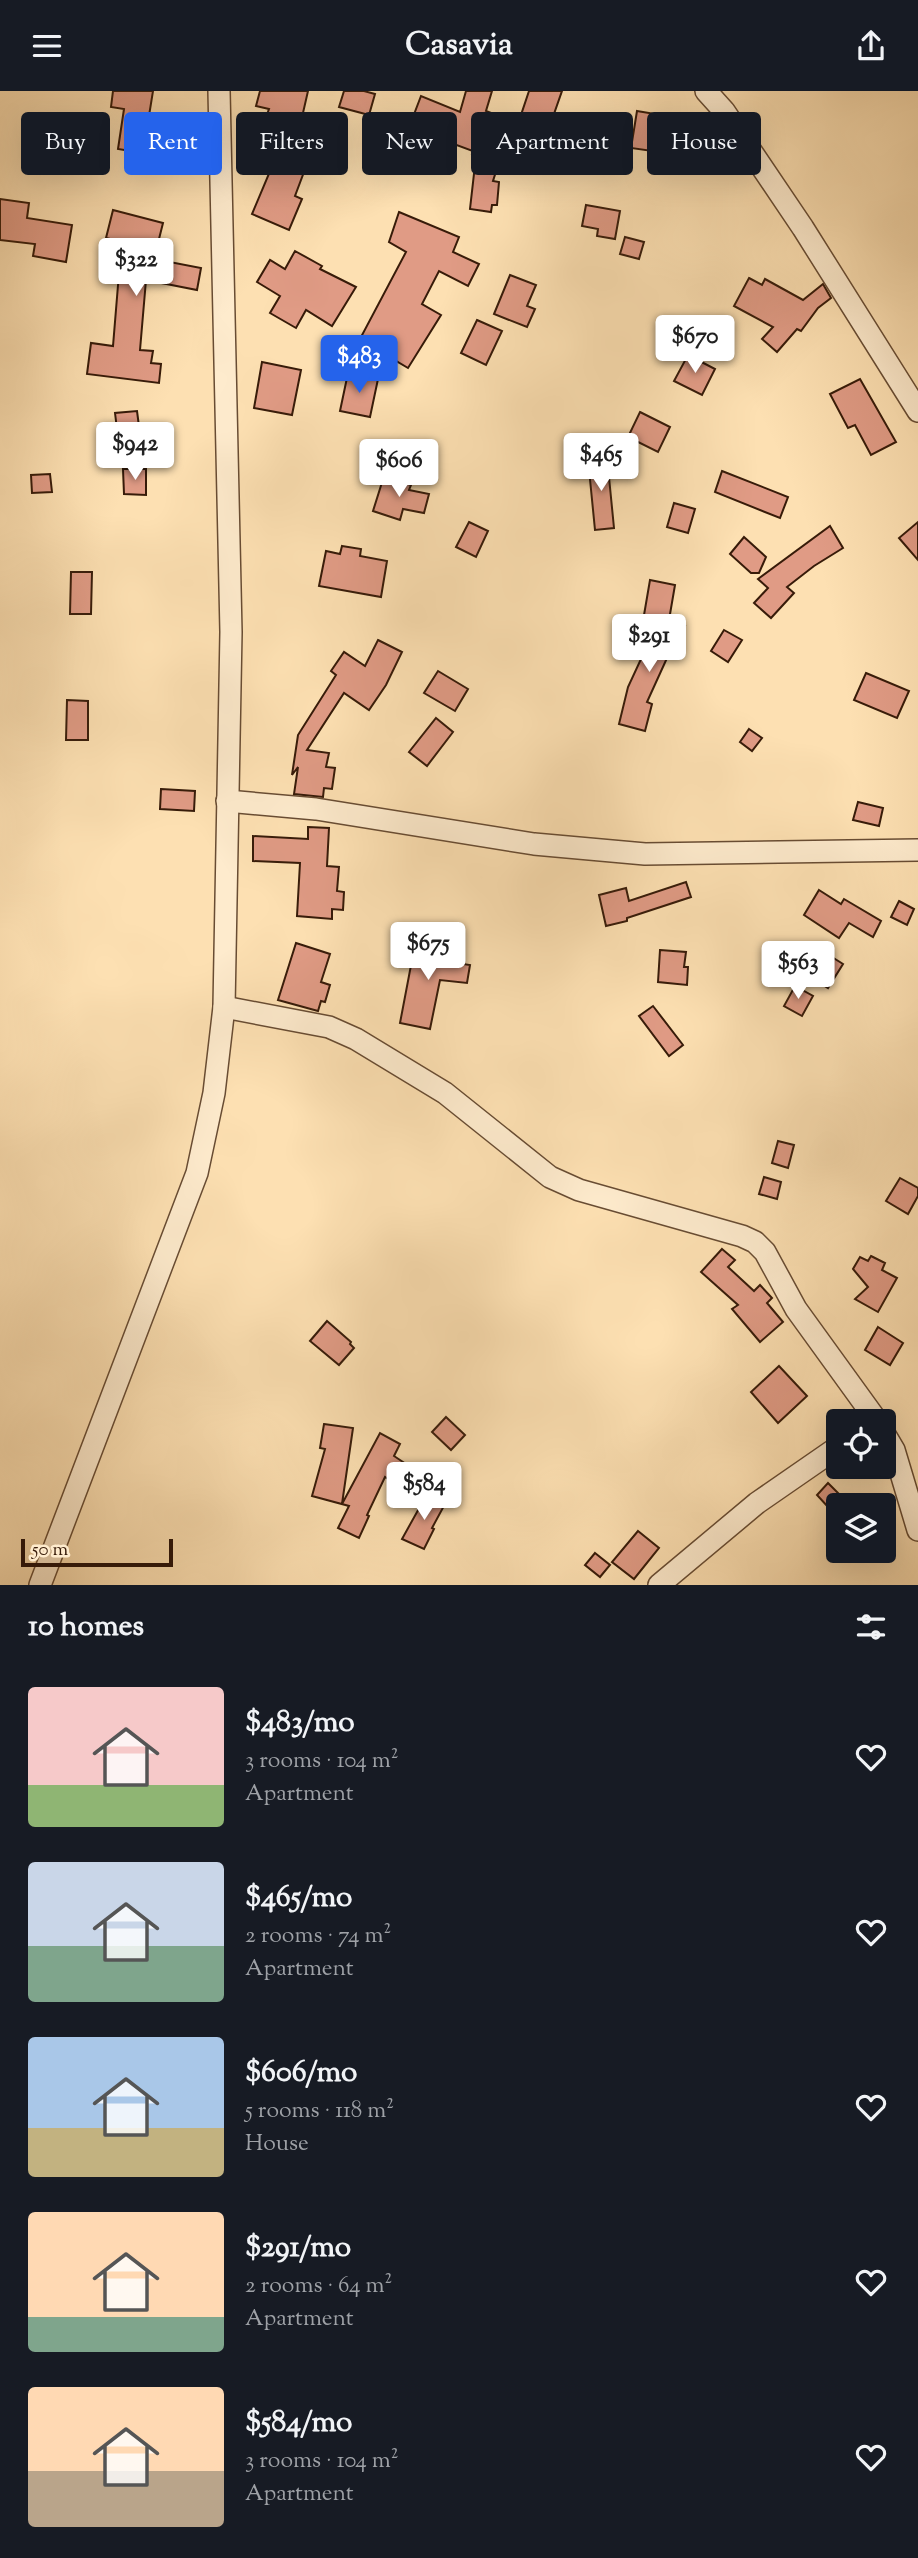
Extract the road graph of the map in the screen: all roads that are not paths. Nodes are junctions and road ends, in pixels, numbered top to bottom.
1 (219, 91) edge
2 (706, 91) edge
3 (918, 411) edge
4 (227, 801) junction
5 (918, 851) edge
6 (224, 1007) junction
7 (868, 1409) edge
8 (826, 1455) edge
9 (896, 1457) edge
10 (918, 1529) edge
11 (40, 1585) edge
12 (659, 1585) edge

1 - 4 street
2 - 3 street
4 - 5 street
4 - 6 street
6 - 7 street
6 - 11 street
8 - 12 street
9 - 10 street

